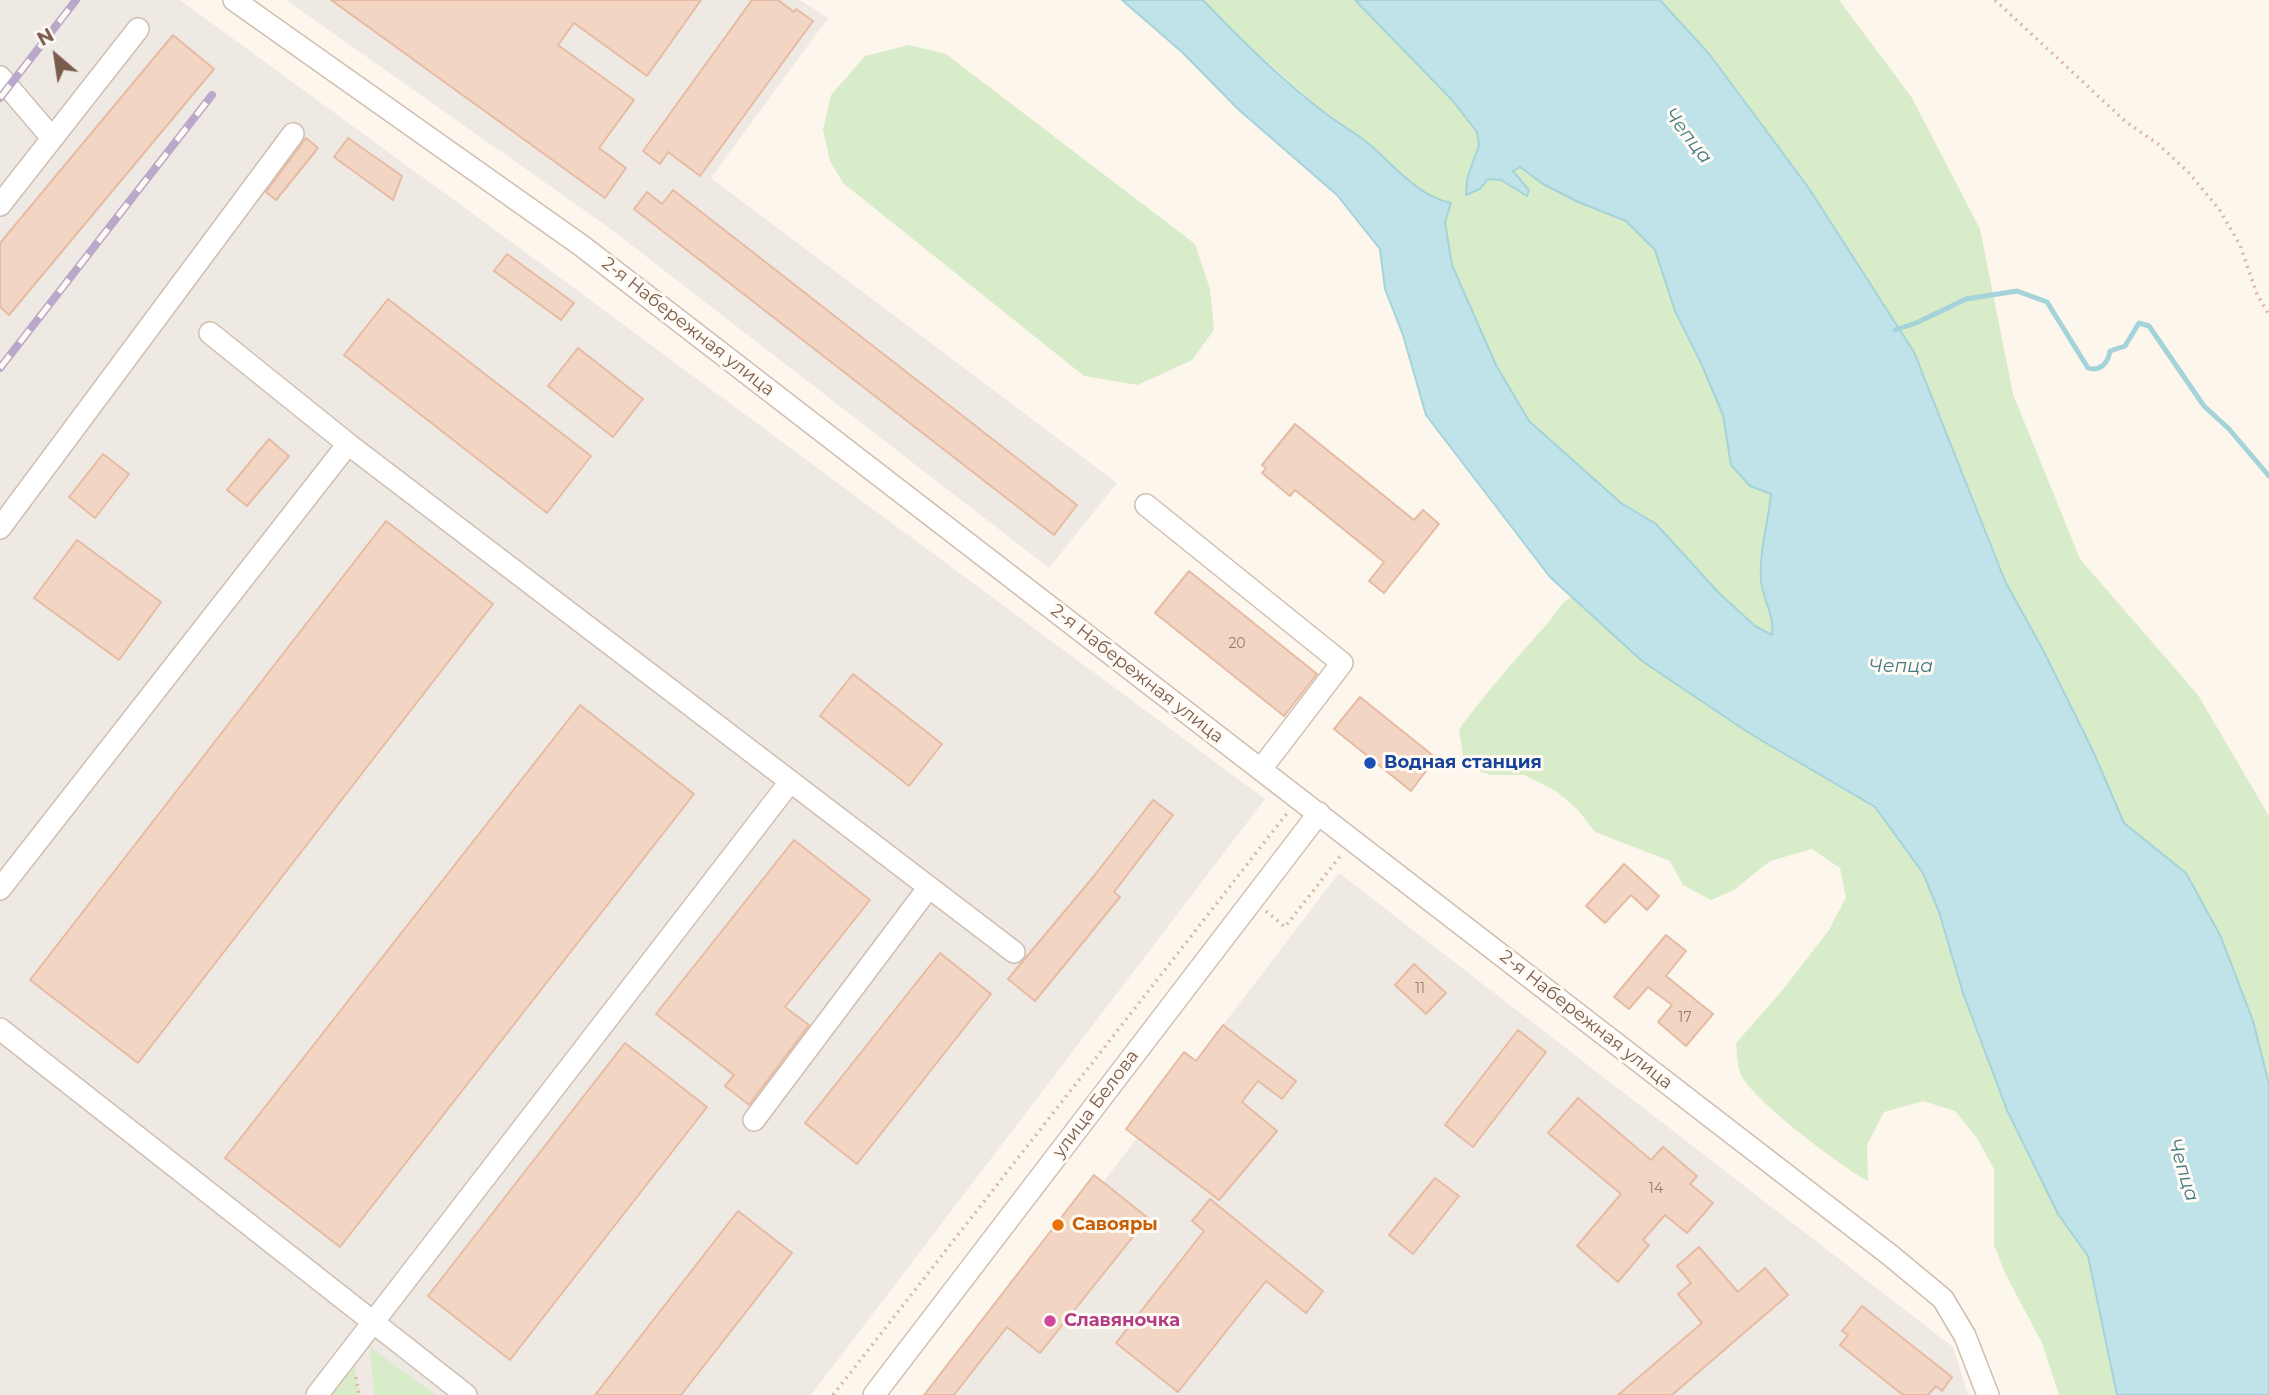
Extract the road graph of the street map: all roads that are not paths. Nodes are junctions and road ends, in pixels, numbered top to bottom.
1 (234, 0) edge
2 (138, 29) dead end
3 (0, 77) edge
4 (293, 134) dead end
5 (52, 138) junction
6 (0, 205) edge
7 (210, 333) dead end
8 (348, 444) junction
9 (1146, 505) dead end
10 (0, 528) edge
11 (1261, 769) junction
12 (790, 782) junction
13 (1319, 813) junction
14 (929, 887) junction
15 (0, 889) edge
16 (1014, 952) dead end
17 (0, 1029) edge
18 (754, 1119) dead end
19 (373, 1322) junction
20 (317, 1395) edge
21 (466, 1395) edge
22 (874, 1395) edge
23 (1988, 1395) edge

1 - 11 street, 2-я Набережная улица
2 - 5 street
3 - 5 street
4 - 10 street
5 - 6 street
7 - 8 street
8 - 12 street
8 - 15 street
9 - 11 street
11 - 13 street, 2-я Набережная улица
12 - 14 street
12 - 19 street
13 - 22 street, улица Белова
13 - 23 street, 2-я Набережная улица
14 - 16 street
14 - 18 street
17 - 19 street
19 - 20 street
19 - 21 street

